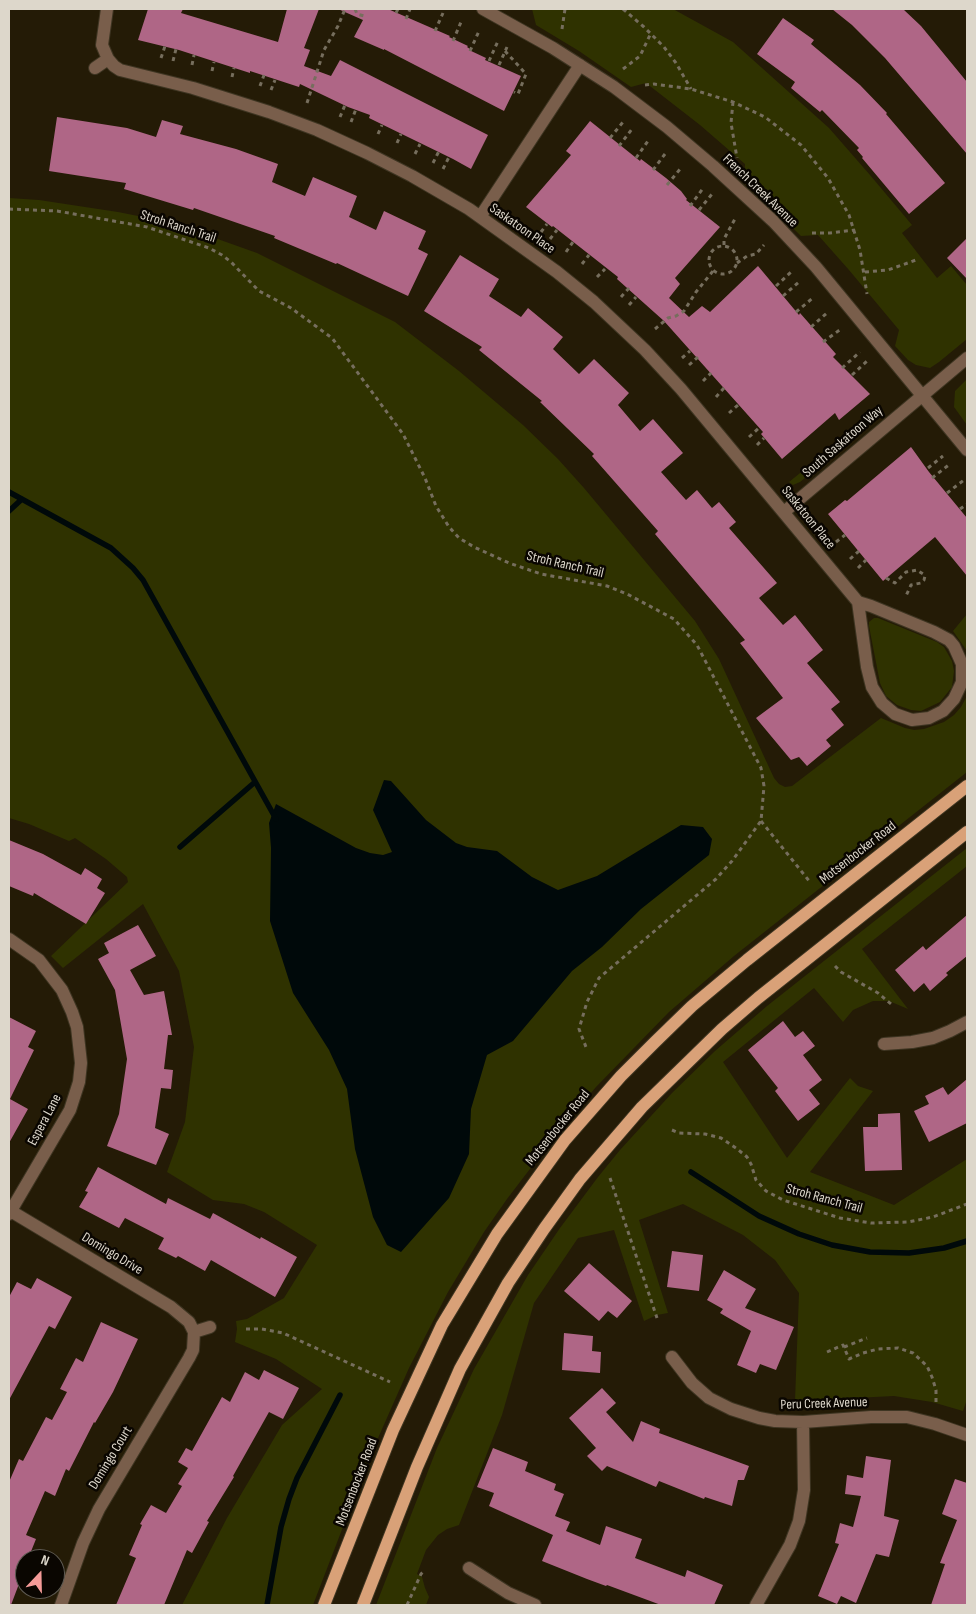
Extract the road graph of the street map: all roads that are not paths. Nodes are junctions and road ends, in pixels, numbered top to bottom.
1 (108, 9) edge
2 (483, 9) edge
3 (108, 59) junction
4 (580, 65) junction
5 (95, 68) dead end
6 (480, 217) junction
7 (967, 358) edge
8 (922, 395) junction
9 (967, 450) edge
10 (784, 512) junction
11 (858, 602) junction
12 (967, 786) edge
13 (967, 832) edge
14 (9, 939) edge
15 (967, 1022) edge
16 (884, 1044) dead end
17 (9, 1212) edge
18 (210, 1327) dead end
19 (194, 1332) junction
20 (672, 1357) dead end
21 (804, 1422) junction
22 (967, 1435) edge
23 (469, 1568) dead end
24 (61, 1605) edge
25 (324, 1605) edge
26 (363, 1605) edge
27 (535, 1605) edge
28 (756, 1605) edge

1 - 3 street
2 - 4 street, French Creek Avenue
3 - 5 street
3 - 6 street, Saskatoon Place
4 - 6 street
4 - 8 street, French Creek Avenue
6 - 10 street, Saskatoon Place
7 - 8 street, South Saskatoon Way
8 - 9 street, French Creek Avenue
8 - 10 street, South Saskatoon Way
10 - 11 street, Saskatoon Place
11 - 11 street
12 - 25 main road, Motsenbocker Road
13 - 26 main road
14 - 17 street, Espera Lane
15 - 16 street
17 - 19 street, Domingo Drive
18 - 19 street
19 - 24 street, Domingo Court
20 - 21 street, Peru Creek Avenue
21 - 22 street, Peru Creek Avenue
21 - 28 street
23 - 27 street

